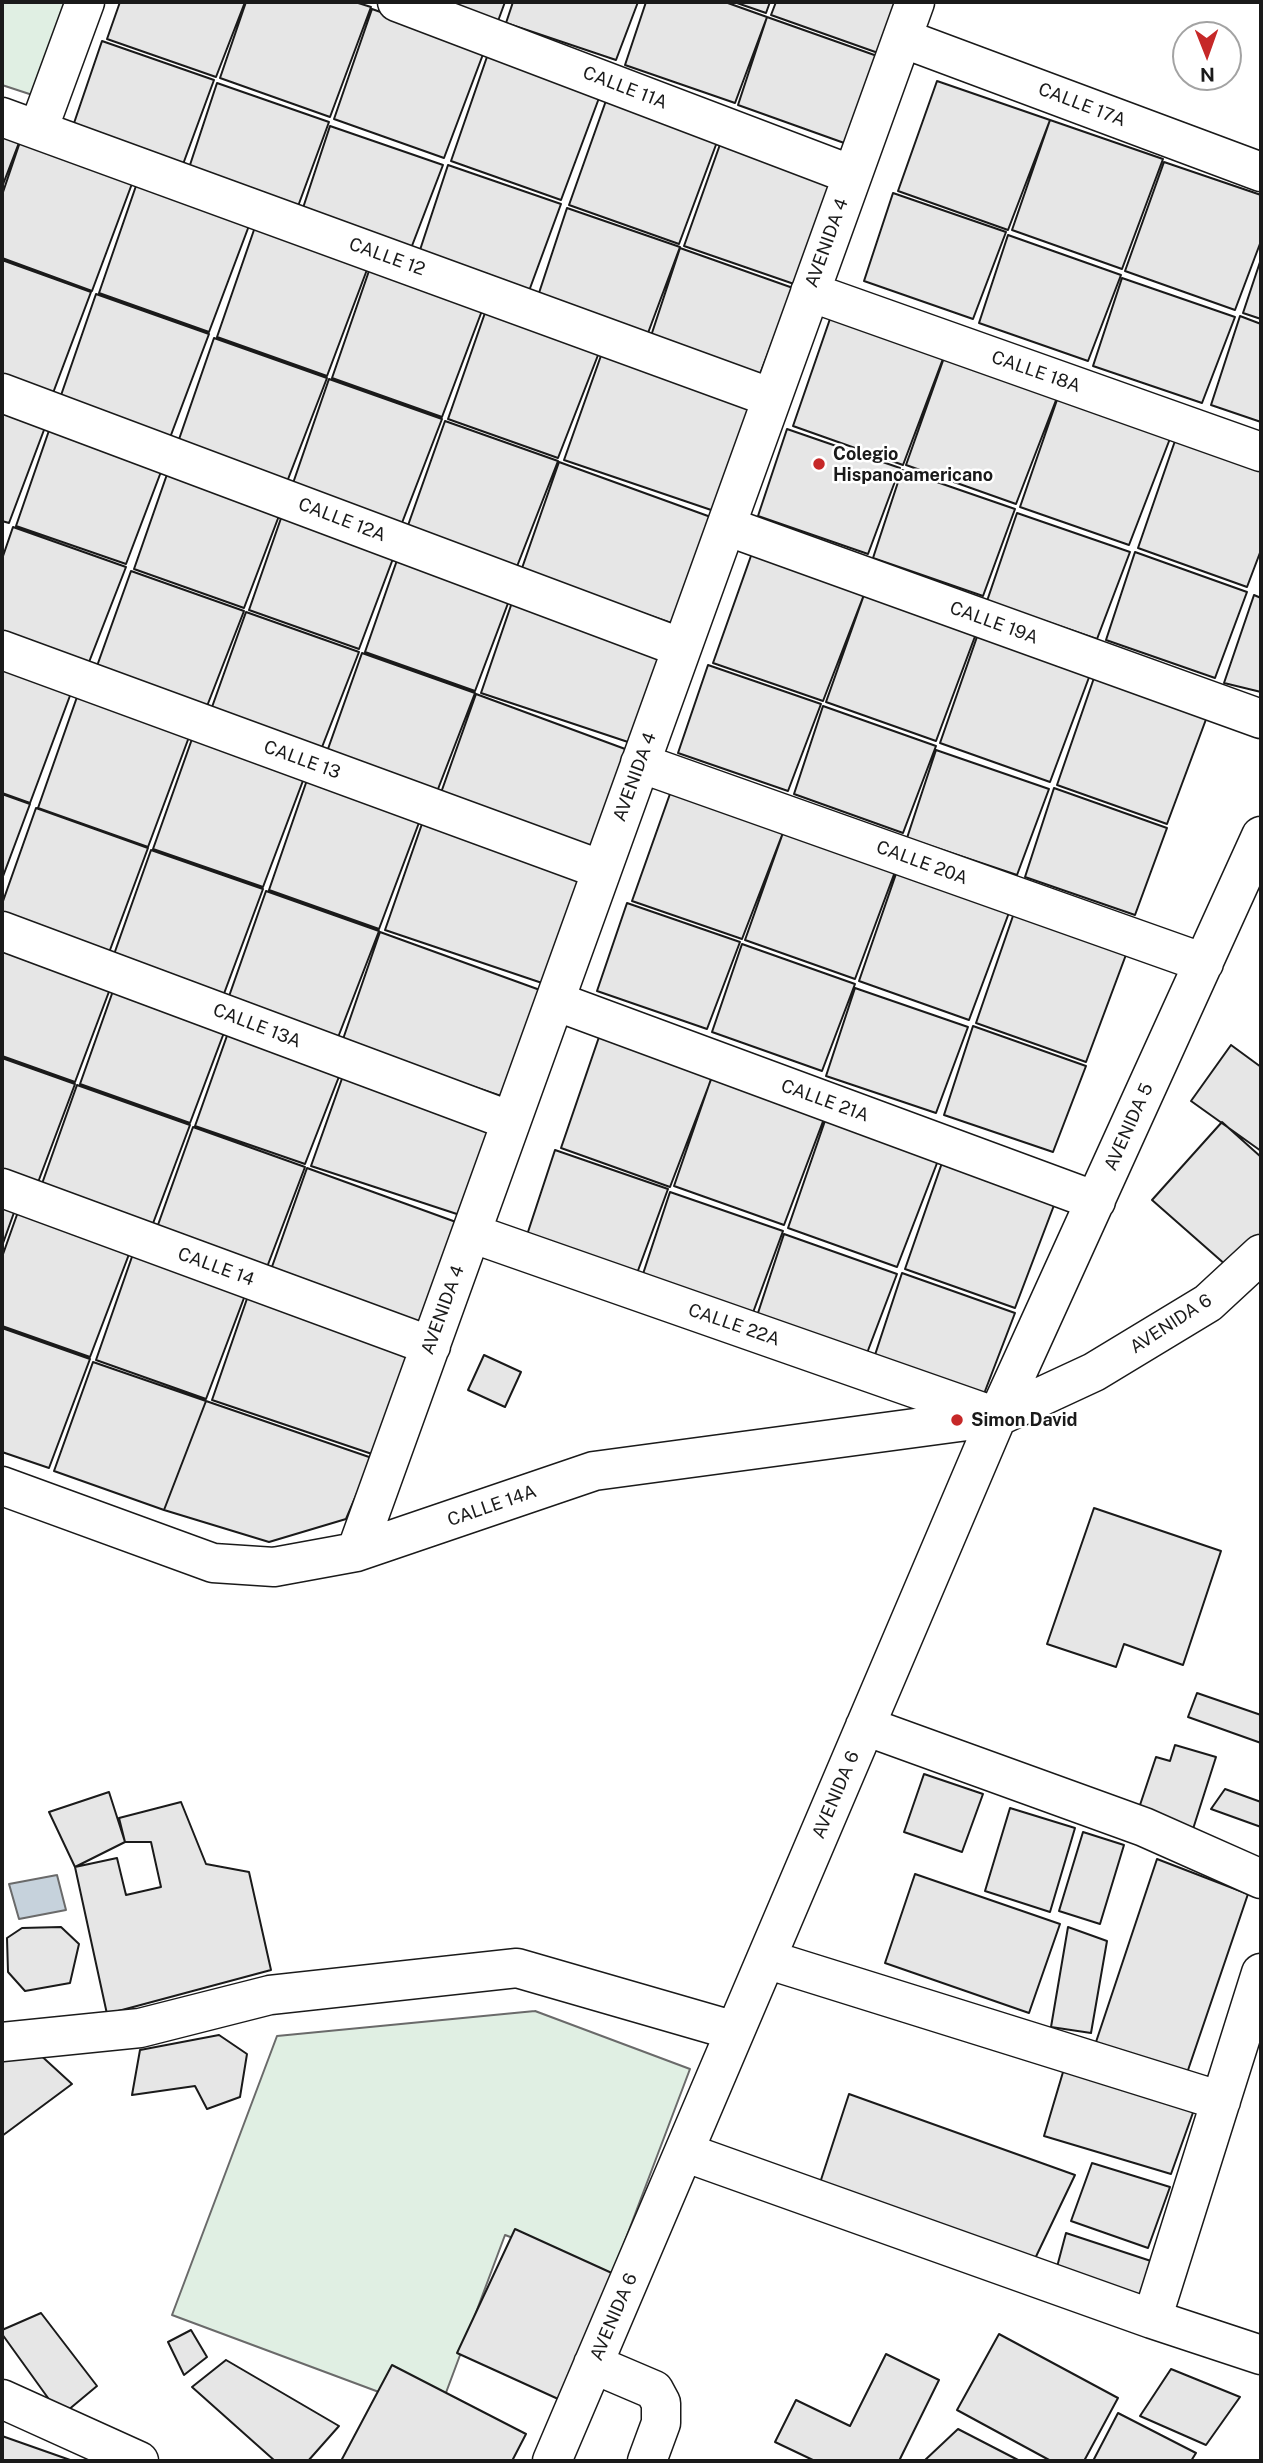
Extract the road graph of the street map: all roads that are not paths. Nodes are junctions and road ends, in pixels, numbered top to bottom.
1 (85, 2) edge
2 (397, 2) edge
3 (915, 2) edge
4 (902, 38) junction
5 (2, 117) edge
6 (38, 130) junction
7 (1261, 172) edge
8 (852, 175) junction
9 (810, 292) junction
10 (2, 393) edge
11 (772, 398) junction
12 (1261, 452) edge
13 (726, 526) junction
14 (682, 648) junction
15 (2, 650) edge
16 (1261, 719) edge
17 (640, 763) junction
18 (1261, 836) edge
19 (601, 870) junction
20 (2, 931) edge
21 (1204, 962) junction
22 (555, 1001) junction
23 (511, 1121) junction
24 (2, 1188) edge
25 (1096, 1201) junction
26 (471, 1233) junction
27 (1261, 1254) edge
28 (431, 1346) junction
29 (997, 1417) junction
30 (2, 1486) edge
31 (356, 1552) junction
32 (865, 1726) junction
33 (1261, 1879) edge
34 (766, 1959) junction
35 (1261, 1973) edge
36 (735, 2031) junction
37 (2, 2042) edge
38 (1221, 2101) junction
39 (684, 2152) junction
40 (1152, 2319) junction
41 (1261, 2355) edge
42 (593, 2364) junction
43 (2, 2399) edge
44 (139, 2461) edge
45 (552, 2461) edge
46 (647, 2461) edge

1 - 6 street
2 - 8 street, CALLE 11A
3 - 4 street, AVENIDA 4
4 - 7 street, CALLE 17A
4 - 8 street, AVENIDA 4
5 - 6 street, CALLE 12
6 - 11 street, CALLE 12
8 - 9 street, AVENIDA 4
9 - 11 street, AVENIDA 4
9 - 12 street, CALLE 18A
10 - 14 street, CALLE 12A
11 - 13 street, AVENIDA 4
13 - 14 street, AVENIDA 4
13 - 16 street, CALLE 19A
14 - 17 street, AVENIDA 4
15 - 19 street, CALLE 13
17 - 19 street, AVENIDA 4
17 - 21 street, CALLE 20A
18 - 21 street, AVENIDA 5
19 - 22 street, AVENIDA 4
20 - 23 street, CALLE 13A
21 - 25 street, AVENIDA 5
22 - 23 street, AVENIDA 4
22 - 25 street, CALLE 21A
23 - 26 street, AVENIDA 4
24 - 28 street, CALLE 14
25 - 29 street, AVENIDA 5
26 - 28 street, AVENIDA 4
26 - 29 street, CALLE 22A
27 - 29 street, AVENIDA 6
28 - 31 street, AVENIDA 4
29 - 31 street, CALLE 14A
29 - 32 street, AVENIDA 6
30 - 31 street, CALLE 14A
32 - 33 street
32 - 34 street, AVENIDA 6
34 - 36 street, AVENIDA 6
34 - 38 street
35 - 38 street
36 - 37 street
36 - 39 street, AVENIDA 6
38 - 40 street
39 - 40 street
39 - 42 street, AVENIDA 6
40 - 41 street
42 - 45 street, AVENIDA 6
42 - 46 street
43 - 44 street

